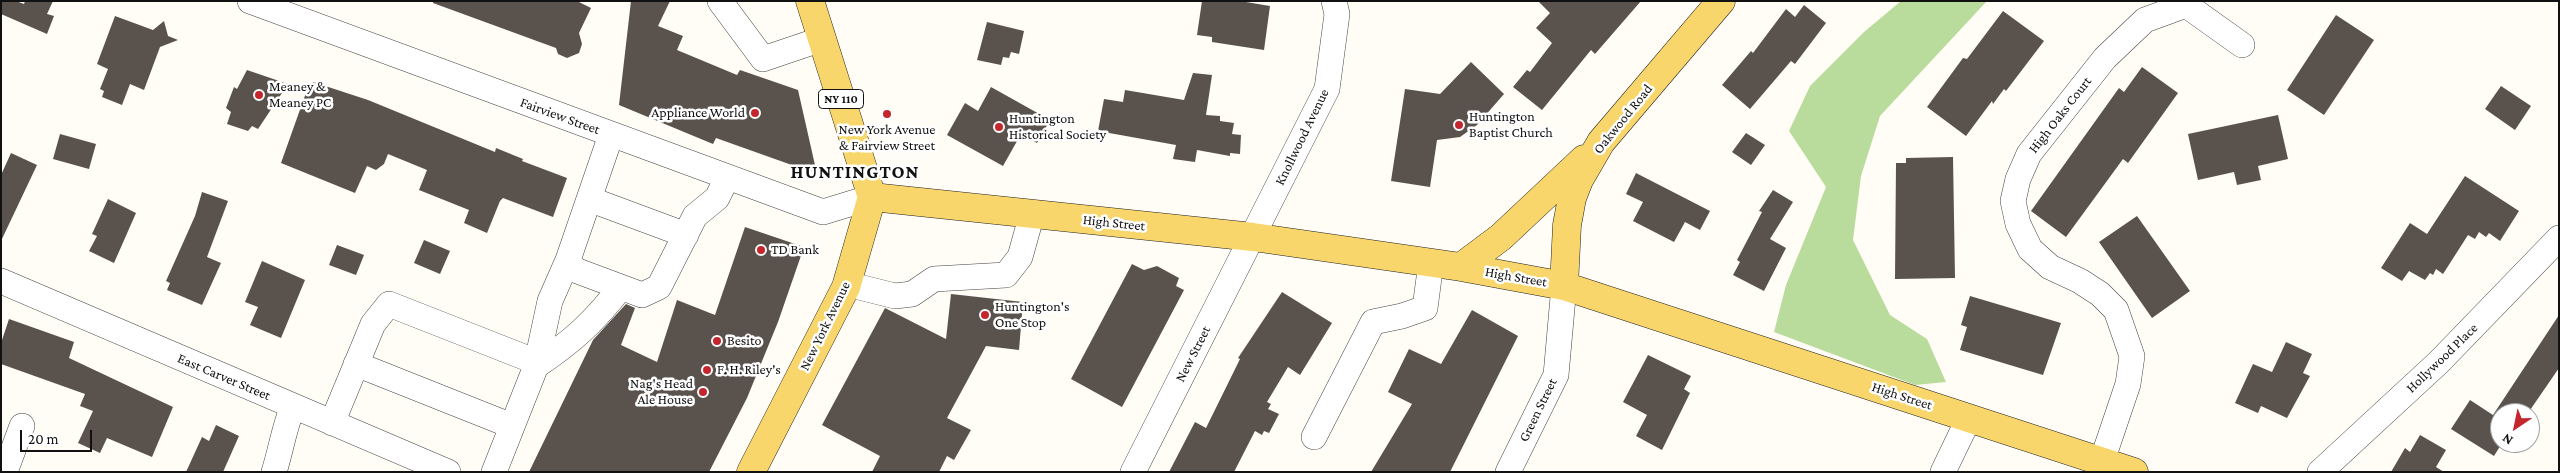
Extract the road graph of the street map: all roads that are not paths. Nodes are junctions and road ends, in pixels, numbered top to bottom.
1 (250, 1) edge
2 (720, 1) edge
3 (810, 1) edge
4 (1334, 1) edge
5 (1721, 1) edge
6 (2186, 3) edge
7 (822, 39) junction
8 (2242, 45) dead end
9 (611, 135) junction
10 (1601, 142) junction
11 (727, 178) junction
12 (872, 198) junction
13 (589, 199) junction
14 (1032, 214) junction
15 (686, 235) junction
16 (1253, 237) junction
17 (2559, 238) edge
18 (568, 260) junction
19 (1431, 263) junction
20 (1460, 267) junction
21 (1, 281) edge
22 (847, 284) junction
23 (1564, 286) junction
24 (621, 287) junction
25 (356, 364) junction
26 (536, 366) junction
27 (293, 406) junction
28 (1969, 418) junction
29 (332, 423) junction
30 (22, 426) dead end
31 (512, 426) junction
32 (1314, 438) dead end
33 (2102, 461) junction
34 (4, 472) edge
35 (274, 472) edge
36 (448, 472) edge
37 (494, 472) edge
38 (751, 472) edge
39 (1133, 472) edge
40 (1508, 472) edge
41 (1943, 472) edge
42 (2134, 472) edge
43 (2320, 472) edge

1 - 9 street, Fairview Street
2 - 7 street
3 - 7 main road, NY 110
4 - 16 street, Knollwood Avenue
5 - 10 main road, Oakwood Road
6 - 8 street
6 - 33 street, High Oaks Court
7 - 12 main road, NY 110
9 - 11 street, Fairview Street
9 - 13 street
10 - 20 main road
10 - 23 main road, Oakwood Road
11 - 12 street, Fairview Street
11 - 15 street
12 - 14 main road, High Street
12 - 22 main road, New York Avenue
13 - 15 street
13 - 18 street
14 - 16 main road, High Street
14 - 22 street
15 - 24 street
16 - 19 main road, High Street
16 - 39 street, New Street
17 - 43 street, Hollywood Place
18 - 24 street
18 - 26 street
19 - 20 main road, High Street
19 - 32 street
20 - 23 main road, High Street
21 - 27 street, East Carver Street
22 - 38 main road, New York Avenue
23 - 28 main road, High Street
23 - 40 street, Green Street
24 - 26 street
25 - 26 street
25 - 29 street
25 - 31 street
26 - 31 street
27 - 29 street, East Carver Street
27 - 35 street
28 - 33 main road, High Street
28 - 41 street
29 - 36 street, East Carver Street
30 - 34 street
31 - 37 street
33 - 42 main road, High Street

